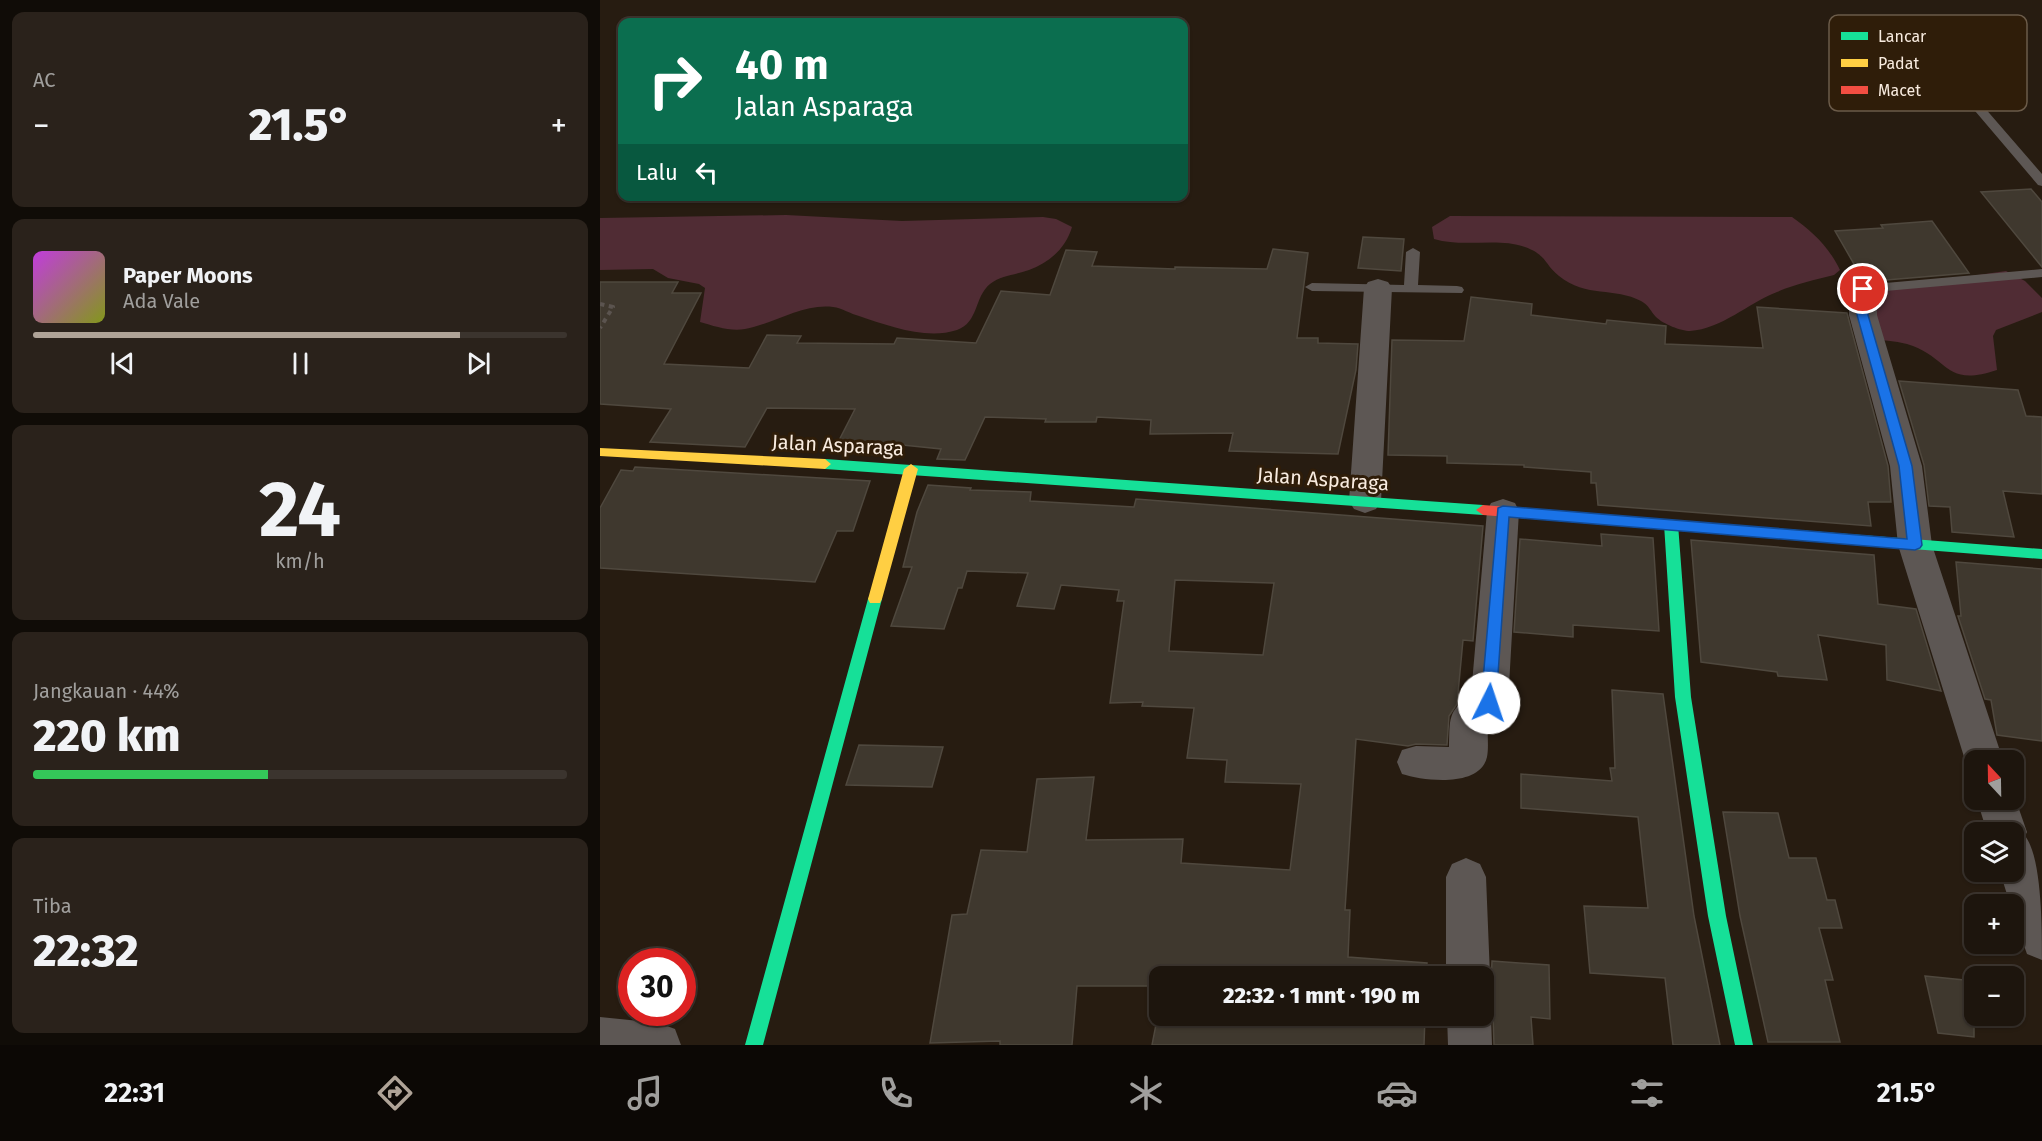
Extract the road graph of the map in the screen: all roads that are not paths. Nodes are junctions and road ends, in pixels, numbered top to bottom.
1 (1981, 111) edge
2 (2042, 182) edge
3 (1413, 252) dead end
4 (2042, 273) edge
5 (1312, 287) dead end
6 (1378, 288) junction
7 (1411, 289) junction
8 (1863, 289) joint
9 (1457, 290) dead end
10 (600, 452) edge
11 (910, 470) junction
12 (1365, 501) junction
13 (1503, 511) junction
14 (1671, 525) junction
15 (1915, 545) junction
16 (2042, 554) edge
17 (1981, 750) edge
18 (1416, 762) dead end
19 (1466, 878) dead end
20 (2023, 882) edge
21 (2042, 940) edge
22 (1468, 966) edge
23 (1469, 1026) edge
24 (600, 1039) edge
25 (659, 1045) edge
26 (754, 1045) edge
27 (1470, 1045) edge
28 (1744, 1045) edge

1 - 2 lane
3 - 7 lane
4 - 8 lane
5 - 6 lane
6 - 7 lane
6 - 12 street
7 - 9 lane
8 - 15 street
10 - 11 street, Jalan Asparaga
11 - 12 street, Jalan Asparaga
11 - 26 street
12 - 13 street, Jalan Asparaga
13 - 14 street, Jalan Asparaga
13 - 18 street
14 - 15 street, Jalan Asparaga
14 - 28 street
15 - 16 street, Jalan Asparaga
15 - 17 street
19 - 22 street
20 - 21 street
23 - 27 street
24 - 25 street

